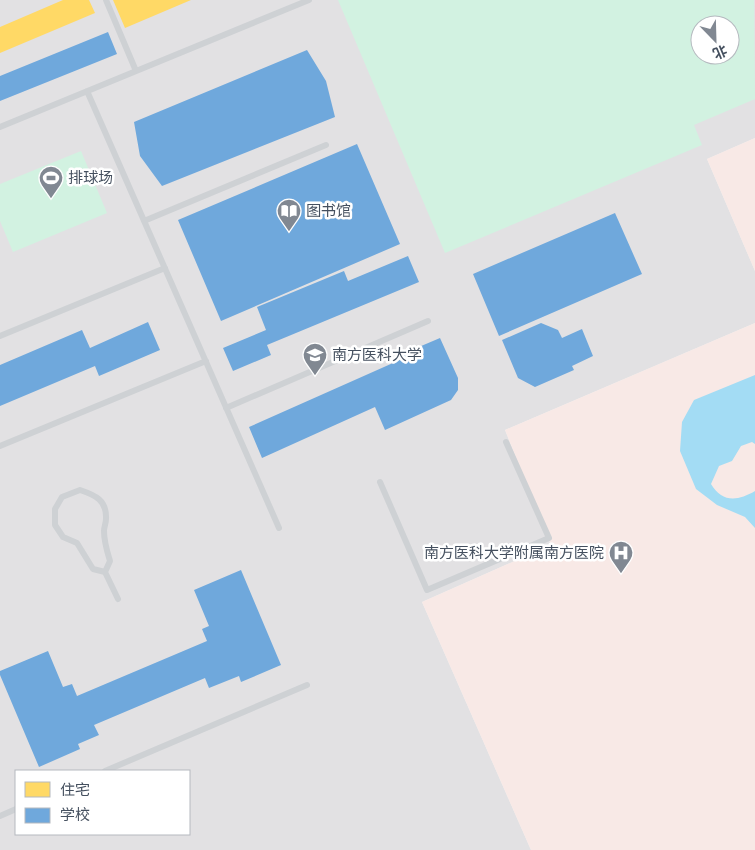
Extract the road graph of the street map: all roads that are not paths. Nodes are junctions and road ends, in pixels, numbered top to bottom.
1 (106, 0) edge
2 (309, 0) edge
3 (136, 71) junction
4 (87, 91) junction
5 (0, 127) edge
6 (326, 145) dead end
7 (144, 220) junction
8 (165, 268) junction
9 (428, 321) dead end
10 (0, 336) edge
11 (206, 361) junction
12 (226, 408) junction
13 (506, 442) dead end
14 (0, 446) edge
15 (380, 482) dead end
16 (279, 528) dead end
17 (105, 572) junction
18 (118, 599) dead end
19 (307, 685) dead end
20 (107, 770) edge
21 (15, 809) edge
22 (0, 816) edge

1 - 3 lane
2 - 3 lane
3 - 4 lane
4 - 5 lane
4 - 7 lane
6 - 7 lane
7 - 8 lane
8 - 10 lane
8 - 11 lane
9 - 12 lane
11 - 12 lane
11 - 14 lane
12 - 16 lane
13 - 15 lane
17 - 17 lane
17 - 18 lane
19 - 20 lane
21 - 22 lane

